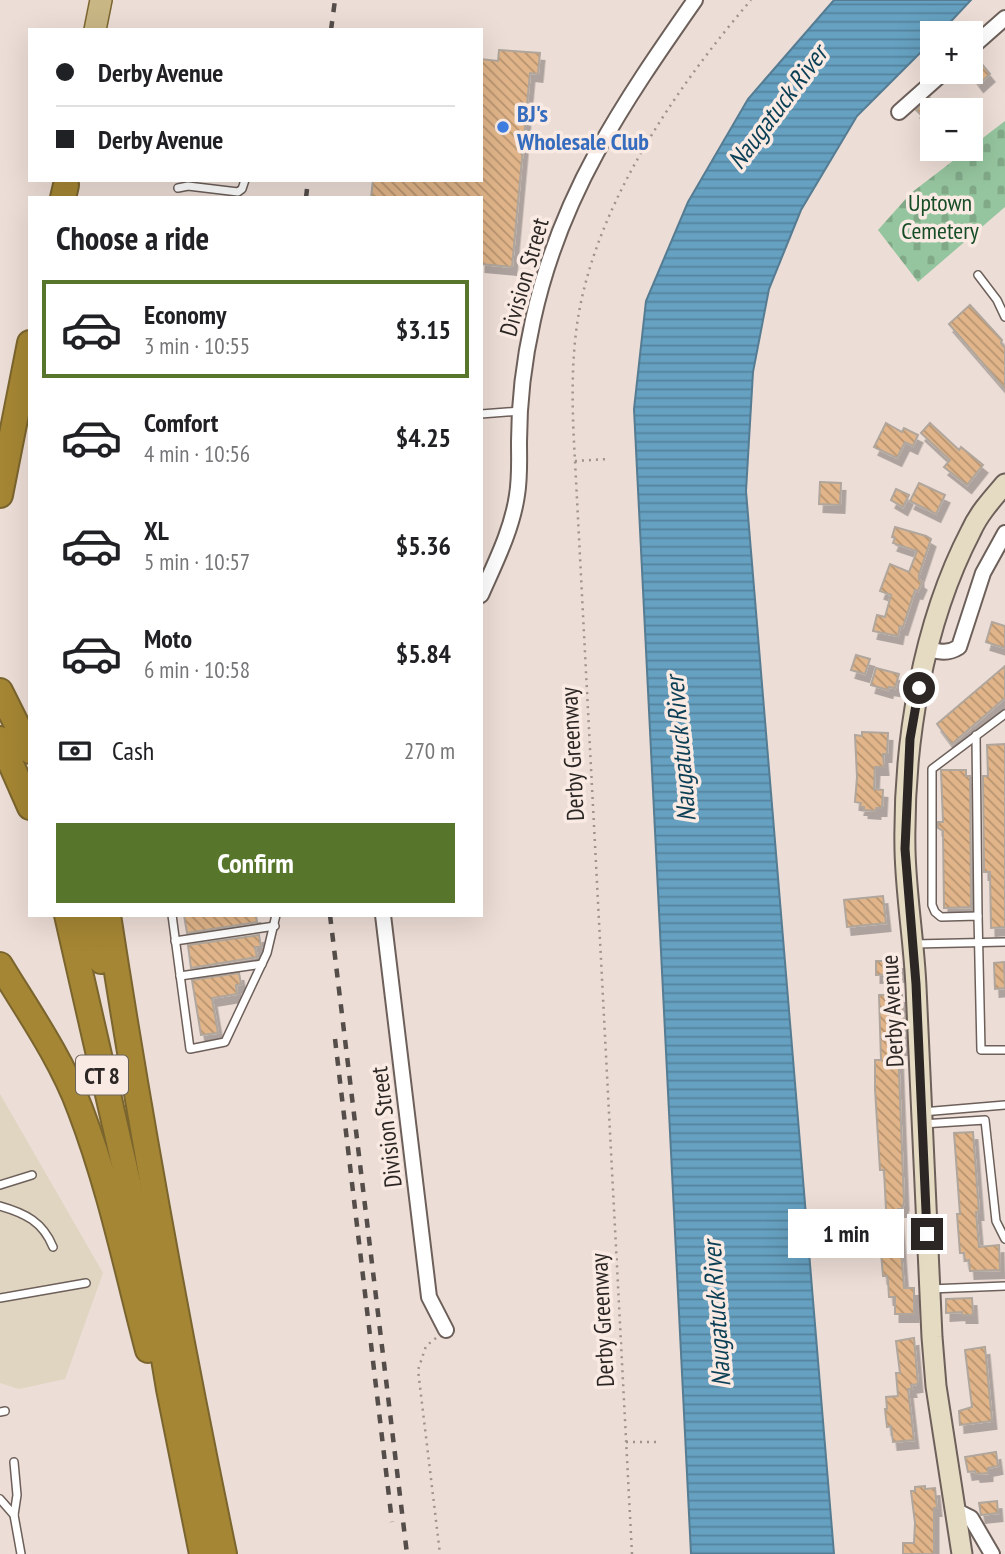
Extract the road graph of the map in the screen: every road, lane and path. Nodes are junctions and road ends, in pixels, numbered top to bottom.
1 (101, 0) edge
2 (695, 0) edge
3 (751, 0) edge
4 (1005, 18) edge
5 (95, 28) edge
6 (983, 37) edge
7 (930, 84) edge
8 (899, 112) dead end
9 (244, 182) edge
10 (177, 188) dead end
11 (978, 275) dead end
12 (1005, 317) edge
13 (28, 353) edge
14 (520, 411) junction
15 (483, 414) edge
16 (608, 459) dead end
17 (575, 461) junction
18 (1005, 484) edge
19 (0, 495) edge
20 (1005, 533) edge
21 (483, 591) edge
22 (928, 649) junction
23 (0, 691) edge
24 (1005, 715) edge
25 (976, 735) junction
26 (0, 739) edge
27 (28, 747) edge
28 (28, 802) edge
29 (978, 916) junction
30 (67, 917) edge
31 (90, 917) edge
32 (108, 917) edge
33 (172, 917) edge
34 (276, 917) edge
35 (383, 917) edge
36 (275, 926) junction
37 (175, 941) junction
38 (978, 942) junction
39 (1005, 942) edge
40 (913, 944) junction
41 (262, 964) junction
42 (0, 965) edge
43 (180, 975) junction
44 (1005, 1050) edge
45 (136, 1097) junction
46 (1005, 1105) edge
47 (921, 1118) junction
48 (32, 1175) dead end
49 (0, 1185) edge
50 (0, 1206) edge
51 (1005, 1239) edge
52 (53, 1247) dead end
53 (86, 1283) dead end
54 (1005, 1286) edge
55 (929, 1289) junction
56 (0, 1298) edge
57 (446, 1330) joint
58 (626, 1442) junction
59 (659, 1442) dead end
60 (13, 1462) dead end
61 (0, 1499) edge
62 (957, 1511) junction
63 (14, 1515) junction
64 (21, 1554) edge
65 (213, 1554) edge
66 (440, 1554) edge
67 (632, 1554) edge
68 (962, 1554) edge
69 (992, 1554) edge

1 - 5 main road
2 - 14 street, Division Street
3 - 17 path, Derby Greenway
4 - 6 street
7 - 8 street
9 - 10 lane
11 - 12 lane
13 - 19 highway
14 - 15 lane
14 - 21 street, Division Street
16 - 17 path
17 - 58 path, Derby Greenway
18 - 22 main road, Derby Avenue
20 - 22 street
22 - 40 main road, Derby Avenue
23 - 27 highway
24 - 25 lane
25 - 29 lane
25 - 29 lane
26 - 28 highway
29 - 38 lane
30 - 65 highway, CT 8
31 - 45 highway, CT 8
32 - 45 highway
33 - 37 lane
34 - 36 lane
35 - 57 street, Division Street
36 - 37 lane
36 - 41 lane
37 - 43 lane
38 - 39 lane
38 - 40 lane
38 - 44 lane
40 - 47 main road, Derby Avenue
41 - 43 lane
41 - 43 lane
42 - 65 highway
45 - 65 highway, CT 8
46 - 47 lane
47 - 51 lane
47 - 55 main road, Derby Avenue
48 - 49 lane
50 - 52 lane
53 - 56 lane
54 - 55 lane
55 - 62 main road, Derby Avenue
57 - 66 path
58 - 59 path
58 - 67 path, Derby Greenway
60 - 63 lane
61 - 63 lane
62 - 68 main road, Derby Avenue
62 - 69 street
63 - 64 lane

